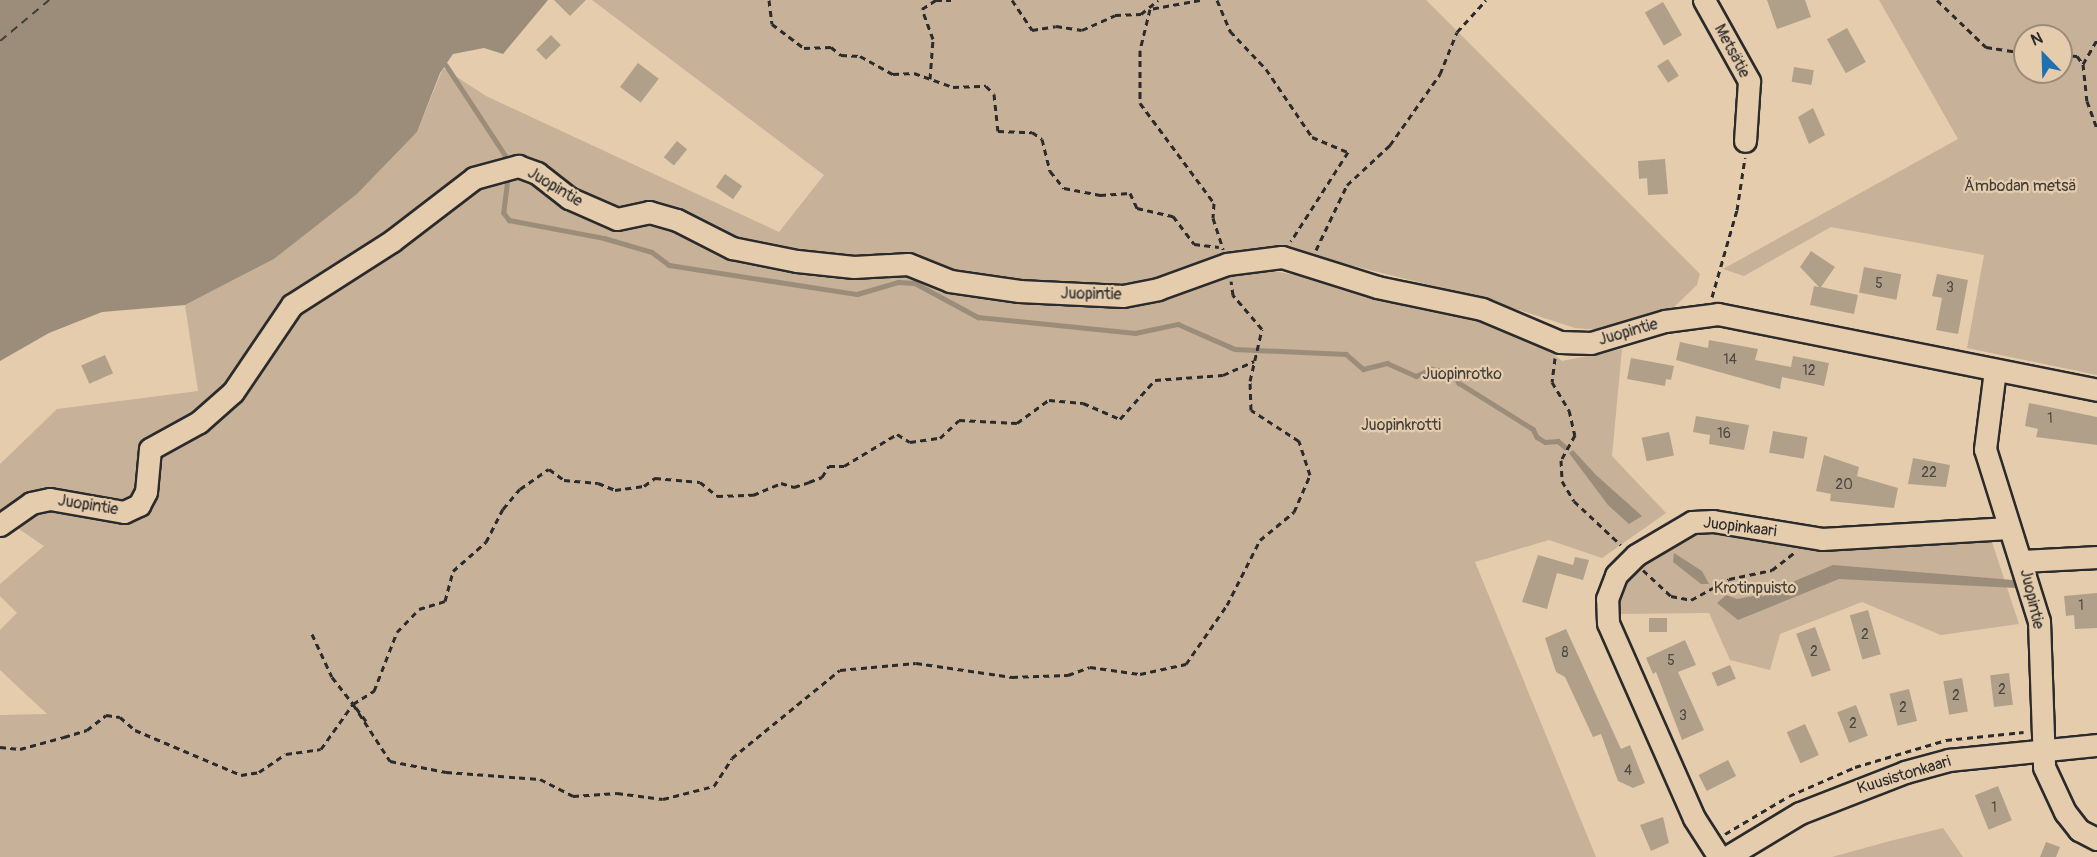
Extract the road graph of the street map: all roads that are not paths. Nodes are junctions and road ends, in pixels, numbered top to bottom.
1 (1704, 0) edge
2 (1745, 141) road end
3 (1995, 370) junction
4 (2097, 390) edge
5 (0, 525) edge
6 (2009, 528) junction
7 (2097, 557) edge
8 (2023, 561) junction
9 (2097, 745) edge
10 (2045, 748) junction
11 (2097, 839) edge
12 (1719, 857) edge
13 (1727, 857) edge

1 - 2 street, Metsätie
3 - 4 street
3 - 5 street, Juopintie
3 - 6 street, Juopintie
6 - 8 street, Juopintie
6 - 12 street, Juopinkaari
7 - 8 street
8 - 10 street, Juopintie
9 - 10 street, Kuusistonkaari
10 - 11 street, Juopintie
10 - 13 street, Kuusistonkaari

